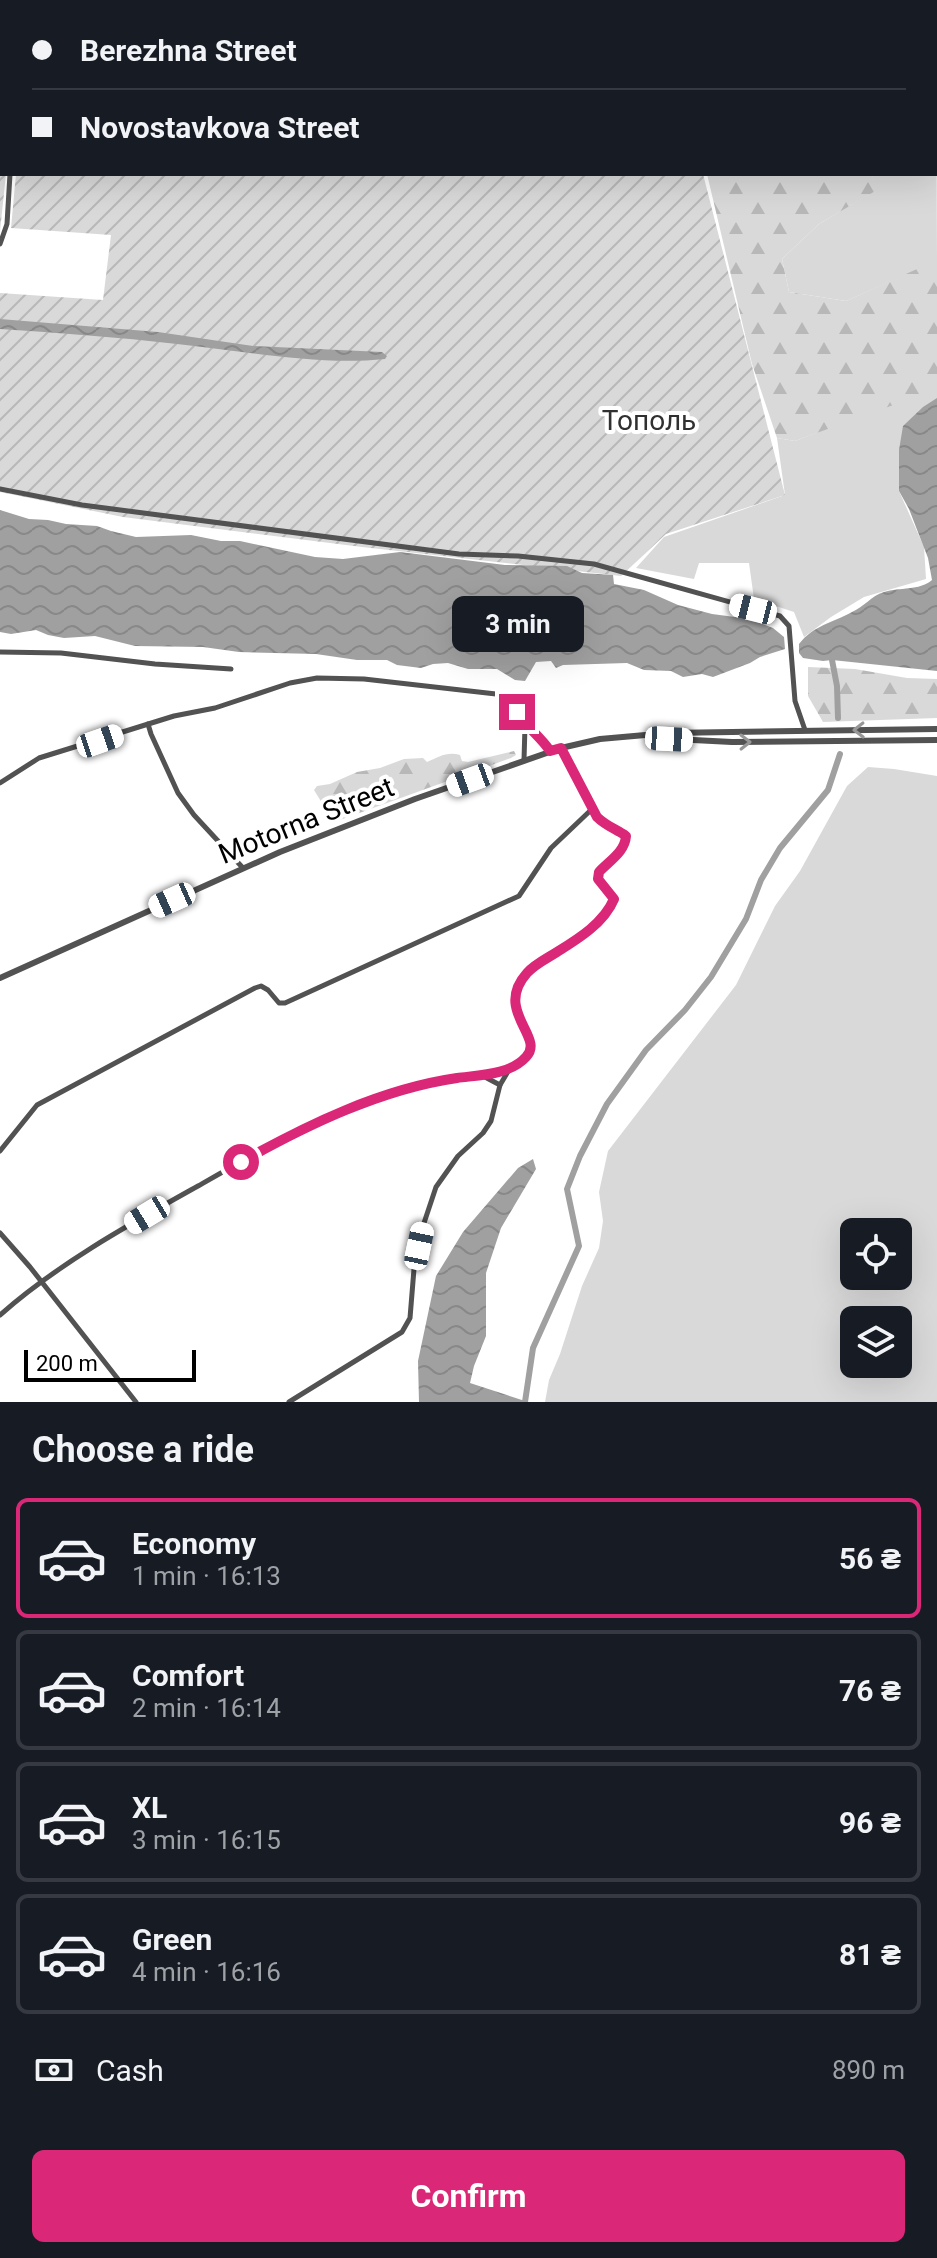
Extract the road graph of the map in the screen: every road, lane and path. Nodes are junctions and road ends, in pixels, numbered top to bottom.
1 (10, 176) edge
2 (0, 244) edge
3 (0, 489) edge
4 (0, 652) edge
5 (231, 669) dead end
6 (148, 724) junction
7 (525, 725) junction
8 (937, 729) edge
9 (805, 730) junction
10 (639, 736) junction
11 (937, 740) edge
12 (561, 748) junction
13 (550, 751) junction
14 (524, 760) junction
15 (0, 783) edge
16 (592, 809) junction
17 (243, 868) junction
18 (0, 978) edge
19 (510, 1068) junction
20 (482, 1075) junction
21 (500, 1085) junction
22 (0, 1151) edge
23 (0, 1233) edge
24 (42, 1282) junction
25 (0, 1315) edge
26 (136, 1402) edge
27 (289, 1402) edge

1 - 2 street
3 - 9 street
4 - 5 street
6 - 7 street
6 - 15 street
6 - 17 street
7 - 13 street
7 - 14 street
8 -> 9 street
9 - 10 street
10 -> 11 street
10 - 12 street, Motorna Street
12 - 13 street, Motorna Street
12 - 16 street
13 - 14 street, Motorna Street
14 - 17 street, Motorna Street
16 - 19 street
16 - 22 street
17 - 18 street, Motorna Street
19 - 20 street
19 - 21 street
20 - 21 street
20 - 24 street
21 - 27 street
23 - 24 street
24 - 25 street
24 - 26 street

